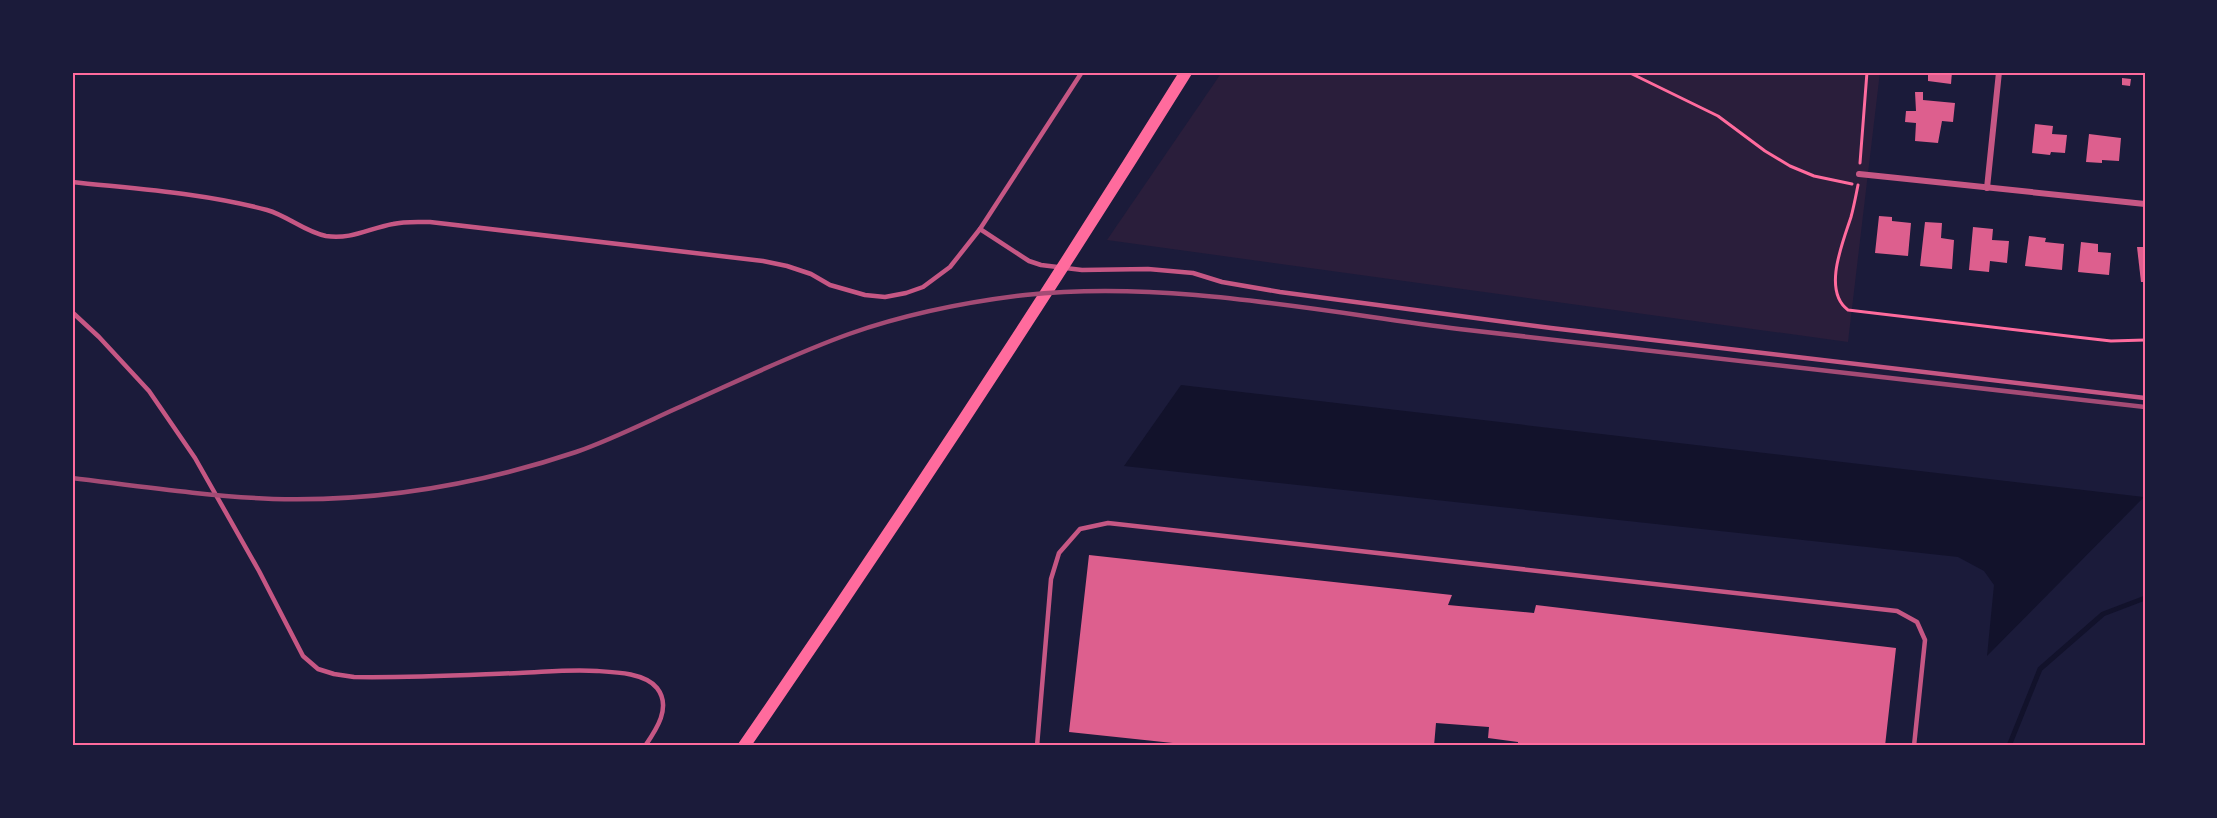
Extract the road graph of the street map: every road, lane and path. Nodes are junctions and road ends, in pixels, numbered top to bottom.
1 (1082, 72) edge
2 (1186, 72) edge
3 (1628, 72) edge
4 (1867, 72) edge
5 (1999, 72) edge
6 (1858, 174) joint
7 (72, 182) edge
8 (1988, 188) junction
9 (2145, 204) edge
10 (980, 229) junction
11 (72, 312) edge
12 (2145, 340) edge
13 (2145, 399) edge
14 (645, 746) edge
15 (744, 746) edge
16 (1037, 746) edge
17 (1914, 746) edge

1 - 10 lane
2 - 15 main road
3 - 12 path
4 - 6 path
5 - 8 street
6 - 8 street
7 - 10 lane
8 - 9 street
10 - 13 lane
11 - 14 lane
16 - 17 lane

